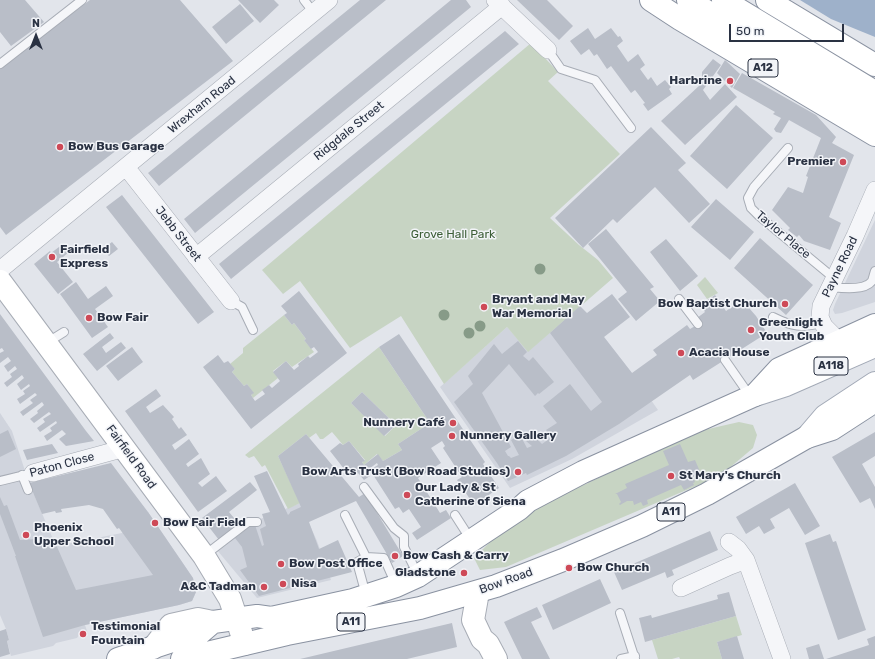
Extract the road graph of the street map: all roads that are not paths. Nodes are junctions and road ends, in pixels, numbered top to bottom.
1 (82, 0) edge
2 (330, 0) edge
3 (651, 0) edge
4 (688, 0) edge
5 (723, 0) edge
6 (767, 0) edge
7 (498, 3) edge
8 (309, 6) edge
9 (548, 50) joint
10 (0, 64) edge
11 (875, 65) edge
12 (875, 92) edge
13 (875, 114) edge
14 (631, 128) dead end
15 (875, 135) edge
16 (788, 148) dead end
17 (126, 167) junction
18 (875, 190) edge
19 (196, 257) junction
20 (0, 270) edge
21 (875, 271) edge
22 (0, 281) edge
23 (833, 283) junction
24 (871, 284) edge
25 (679, 299) dead end
26 (230, 302) joint
27 (773, 317) dead end
28 (822, 323) junction
29 (698, 324) dead end
30 (875, 325) edge
31 (253, 330) dead end
32 (836, 343) junction
33 (875, 346) edge
34 (725, 360) dead end
35 (875, 383) edge
36 (753, 396) junction
37 (875, 401) edge
38 (807, 437) junction
39 (125, 448) junction
40 (27, 474) junction
41 (0, 481) edge
42 (364, 487) dead end
43 (28, 490) dead end
44 (345, 515) dead end
45 (455, 515) dead end
46 (258, 522) dead end
47 (471, 541) junction
48 (729, 542) dead end
49 (204, 556) junction
50 (366, 558) junction
51 (746, 560) junction
52 (418, 576) junction
53 (396, 586) junction
54 (681, 588) dead end
55 (478, 592) junction
56 (366, 594) junction
57 (441, 602) junction
58 (620, 613) dead end
59 (236, 618) junction
60 (244, 644) junction
61 (153, 648) junction
62 (635, 657) edge
63 (118, 659) edge
64 (178, 659) edge
65 (182, 659) edge
66 (496, 659) edge
67 (621, 659) edge
68 (782, 659) edge

1 - 10 lane
2 - 8 street, Wrexham Road
3 - 15 main road, A12
4 - 13 main road, A12
5 - 12 main road
6 - 11 main road
7 - 9 street
7 - 19 street, Ridgdale Street
8 - 17 street, Wrexham Road
9 - 14 lane
16 - 23 lane, Taylor Place
17 - 19 street, Jebb Street
17 - 20 street, Wrexham Road
18 - 23 street, Payne Road
19 - 26 street, Jebb Street
21 - 24 lane
22 - 39 main road, Fairfield Road
23 - 24 lane
23 - 28 street, Payne Road
25 - 29 lane
26 - 31 lane
27 - 28 lane
28 - 32 street
30 - 32 main road, A11
32 - 36 main road, A11
33 - 36 main road, A118
34 - 36 lane
35 - 38 main road, Bow Road
36 - 47 main road, A11
37 - 38 main road, Bow Road / A11
38 - 55 main road, Bow Road / A11
39 - 40 street, Paton Close
39 - 49 main road, Fairfield Road
40 - 41 lane, Paton Close
40 - 43 lane
42 - 52 lane
44 - 50 lane
45 - 47 lane
46 - 49 lane
47 - 52 main road, A11
48 - 51 street
49 - 59 main road, Fairfield Road
50 - 53 lane
50 - 56 lane
51 - 54 street
51 - 68 street
52 - 53 main road, A11
52 - 57 main road
53 - 56 main road, A11
55 - 57 main road, Bow Road / A11
55 - 66 main road
56 - 59 main road, A11
57 - 60 main road, Bow Road / A11
58 - 62 lane
59 - 60 main road, Fairfield Road
59 - 61 main road, A11
60 - 65 main road, Bow Road / A11
61 - 63 main road, A11
61 - 64 main road
62 - 67 lane

